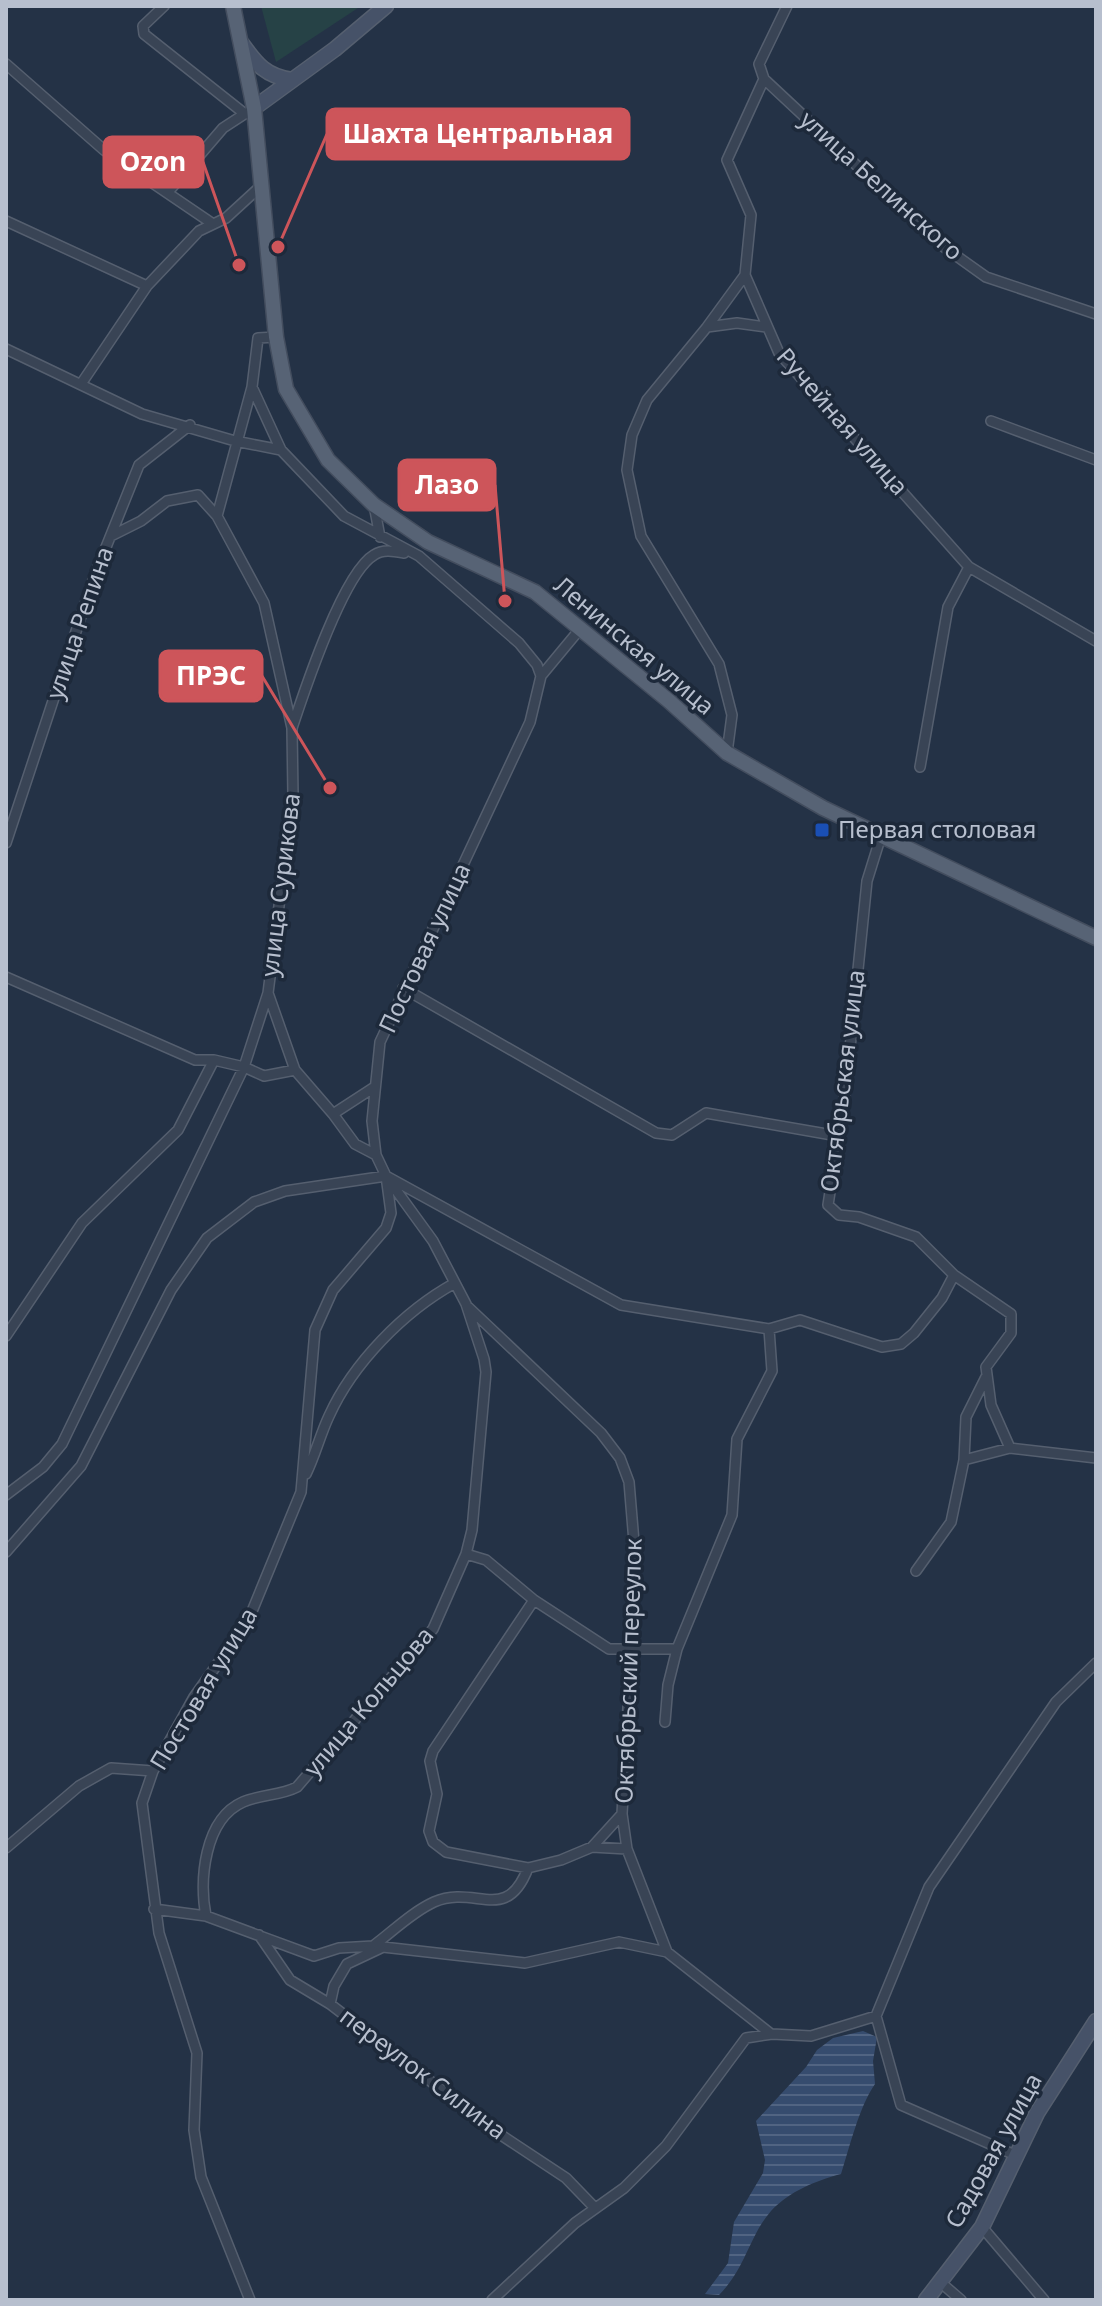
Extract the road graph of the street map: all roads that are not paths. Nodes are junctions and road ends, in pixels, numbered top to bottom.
1 (164, 6) edge
2 (233, 6) edge
3 (386, 6) edge
4 (787, 6) edge
5 (242, 44) junction
6 (6, 64) edge
7 (764, 79) junction
8 (292, 80) junction
9 (249, 111) junction
10 (263, 184) junction
11 (168, 192) junction
12 (6, 221) edge
13 (213, 224) junction
14 (745, 275) junction
15 (147, 286) junction
16 (1096, 314) edge
17 (707, 327) junction
18 (766, 327) junction
19 (276, 337) junction
20 (6, 349) edge
21 (81, 384) junction
22 (252, 387) junction
23 (991, 421) dead end
24 (190, 425) junction
25 (235, 441) junction
26 (281, 450) junction
27 (1096, 460) edge
28 (374, 505) junction
29 (217, 516) junction
30 (111, 536) junction
31 (380, 537) junction
32 (428, 542) junction
33 (419, 556) junction
34 (969, 567) junction
35 (580, 629) junction
36 (1096, 641) edge
37 (541, 676) junction
38 (292, 728) junction
39 (727, 753) junction
40 (920, 767) dead end
41 (18, 809) junction
42 (6, 811) edge
43 (881, 836) junction
44 (6, 843) edge
45 (1096, 938) edge
46 (6, 977) edge
47 (403, 988) junction
48 (268, 993) junction
49 (214, 1060) junction
50 (244, 1067) junction
51 (295, 1070) junction
52 (373, 1088) junction
53 (333, 1114) junction
54 (838, 1136) junction
55 (376, 1155) junction
56 (386, 1176) junction
57 (954, 1275) junction
58 (455, 1283) junction
59 (466, 1304) junction
60 (769, 1329) junction
61 (6, 1336) edge
62 (986, 1377) junction
63 (1010, 1448) junction
64 (1096, 1458) edge
65 (964, 1460) junction
66 (303, 1475) junction
67 (6, 1495) edge
68 (6, 1552) edge
69 (466, 1554) junction
70 (916, 1571) dead end
71 (534, 1600) junction
72 (677, 1649) junction
73 (629, 1651) junction
74 (1096, 1663) edge
75 (665, 1722) dead end
76 (153, 1771) junction
77 (622, 1814) junction
78 (592, 1847) junction
79 (6, 1848) edge
80 (627, 1849) junction
81 (528, 1868) junction
82 (154, 1909) junction
83 (206, 1916) junction
84 (259, 1935) junction
85 (378, 1947) junction
86 (667, 1952) junction
87 (330, 2004) junction
88 (876, 2016) junction
89 (1096, 2021) edge
90 (772, 2034) junction
91 (1015, 2155) junction
92 (594, 2207) junction
93 (982, 2227) junction
94 (939, 2281) junction
95 (250, 2300) edge
96 (492, 2300) edge
97 (926, 2300) edge
98 (961, 2300) edge
99 (1044, 2300) edge

1 - 9 street
2 - 5 main road, Ленинская улица
3 - 8 street
4 - 7 street, Ручейная улица
5 - 8 street
5 - 9 main road, Ленинская улица
6 - 11 street
7 - 14 street, Ручейная улица
7 - 16 street, улица Белинского
8 - 9 street
9 - 10 main road, Ленинская улица
9 - 11 street
10 - 13 street
10 - 19 main road, Ленинская улица
11 - 13 street
12 - 15 street
13 - 15 street
14 - 17 street, Ленинская улица
14 - 18 street, Ручейная улица
15 - 21 street
17 - 18 street
17 - 39 street, Ленинская улица
18 - 34 street, Ручейная улица
19 - 22 street
19 - 28 main road, Ленинская улица
20 - 21 street
21 - 24 street
22 - 25 street
22 - 26 street
23 - 27 street
24 - 25 street
24 - 30 street, улица Репина
25 - 26 street
25 - 29 street
26 - 31 street
28 - 31 street
28 - 32 main road, Ленинская улица
29 - 30 street
29 - 38 street, улица Сурикова
30 - 41 street, улица Репина
31 - 33 street
32 - 33 street
32 - 35 main road, Ленинская улица
33 - 37 street
33 - 38 street, улица Сурикова
34 - 36 street, Ручейная улица
34 - 40 street
35 - 37 street
35 - 39 main road, Ленинская улица
37 - 47 street, Постовая улица
38 - 48 street, улица Сурикова
39 - 43 main road, Ленинская улица
41 - 42 street
41 - 44 street, улица Репина
43 - 45 main road, Ленинская улица
43 - 54 street, Октябрьская улица
46 - 49 street
47 - 52 street, Постовая улица
47 - 54 street
48 - 50 street, улица Сурикова
48 - 51 street
49 - 50 street
49 - 61 street
50 - 51 street
50 - 67 street, улица Сурикова
51 - 53 street
52 - 53 street
52 - 55 street, Постовая улица
53 - 55 street
54 - 57 street, Октябрьская улица
55 - 56 street, Постовая улица
56 - 58 street, улица Кольцова
56 - 60 street
56 - 66 street, Постовая улица
56 - 68 street
57 - 60 street
57 - 62 street, Октябрьская улица
58 - 59 street, улица Кольцова
58 - 66 street, Постовая улица
59 - 69 street, улица Кольцова
59 - 73 street, Октябрьский переулок
60 - 72 street
62 - 63 street
62 - 65 street
63 - 64 street
63 - 65 street
65 - 70 street
66 - 76 street, Постовая улица
69 - 71 street
69 - 83 street, улица Кольцова
71 - 73 street
71 - 81 street
72 - 73 street
72 - 75 street
73 - 77 street, Октябрьский переулок
74 - 88 street
76 - 79 street
76 - 82 street, Постовая улица
77 - 78 street
77 - 80 street, Октябрьский переулок
78 - 80 street
78 - 81 street
80 - 86 street, Октябрьский переулок
81 - 85 street
82 - 83 street
82 - 95 street, Постовая улица
83 - 84 street
84 - 85 street
84 - 87 street, переулок Силина
85 - 86 street
85 - 87 street
86 - 90 street
87 - 92 street, переулок Силина
88 - 90 street
88 - 91 street
89 - 91 street, Садовая улица
90 - 92 street
91 - 93 street, Садовая улица
92 - 96 street
93 - 94 street, Садовая улица
93 - 99 street
94 - 97 street, Садовая улица
94 - 98 street

